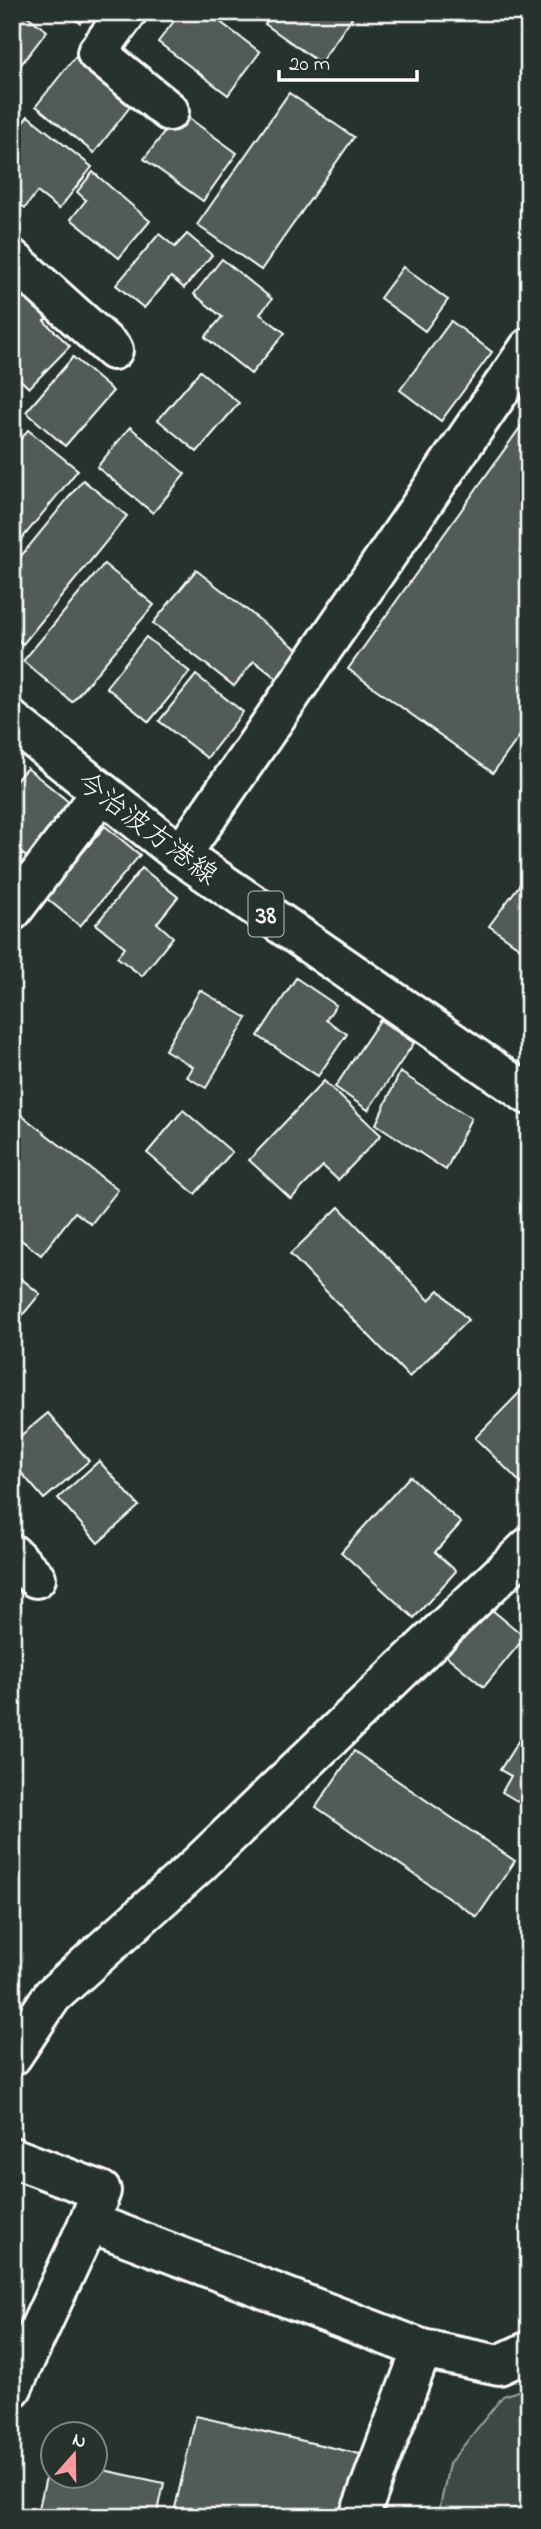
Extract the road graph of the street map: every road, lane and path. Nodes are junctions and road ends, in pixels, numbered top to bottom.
1 (127, 12) edge
2 (169, 111) dead end
3 (12, 259) edge
4 (113, 350) dead end
5 (527, 355) edge
6 (12, 721) edge
7 (101, 793) junction
8 (181, 855) junction
9 (12, 911) edge
10 (529, 1095) edge
11 (529, 1548) edge
12 (12, 2056) edge
13 (12, 2157) edge
14 (89, 2222) junction
15 (422, 2349) junction
16 (529, 2351) edge
17 (12, 2388) edge
18 (359, 2517) edge

1 - 2 street
3 - 4 street
5 - 8 street
6 - 7 street, 今治波方港線 / 38
7 - 8 street, 今治波方港線 / 38
7 - 9 street
8 - 10 street, 今治波方港線 / 38
11 - 12 street
13 - 14 street
14 - 15 street
14 - 17 street
15 - 16 street
15 - 18 street

